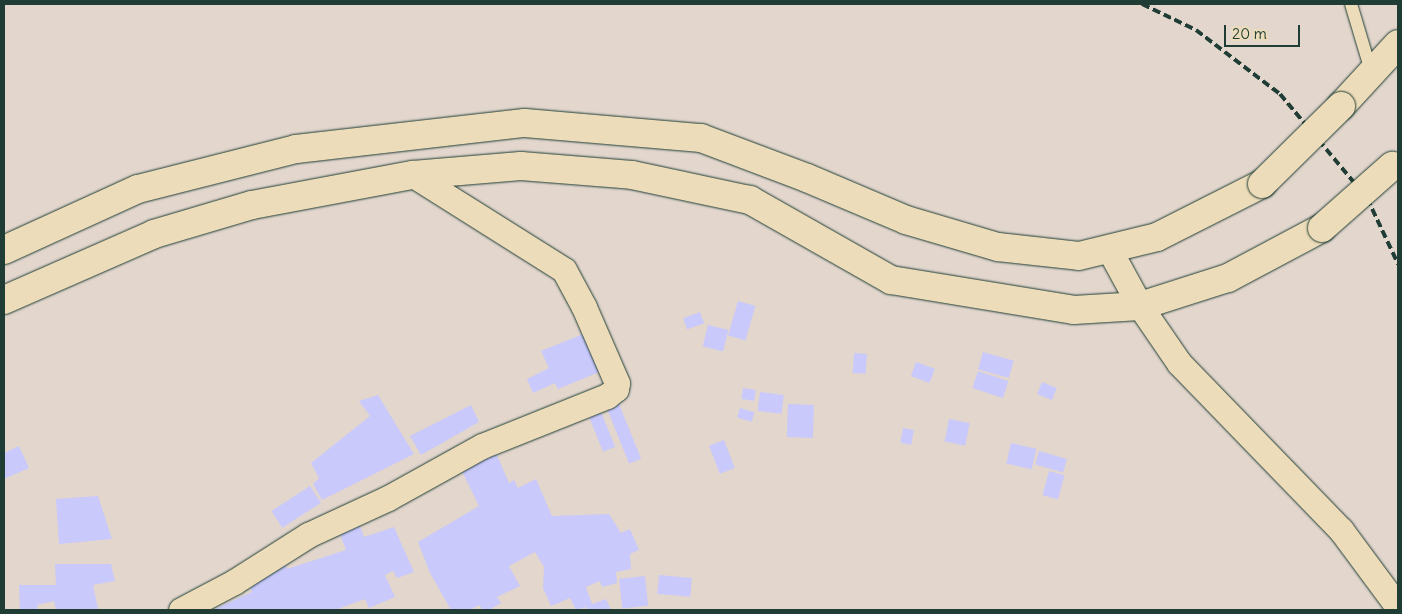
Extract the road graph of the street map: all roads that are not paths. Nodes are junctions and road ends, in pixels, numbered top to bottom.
1 (1350, 4) edge
2 (1398, 44) edge
3 (1371, 71) junction
4 (1395, 162) edge
5 (413, 175) junction
6 (4, 250) edge
7 (1110, 251) junction
8 (4, 300) edge
9 (1140, 306) junction
10 (1398, 607) edge
11 (181, 610) edge

1 - 3 lane
2 - 3 main road
3 - 7 main road, bridge
4 - 9 main road, bridge
5 - 8 main road
5 - 9 main road
5 - 11 street
6 - 7 main road
7 - 9 street
9 - 10 street

